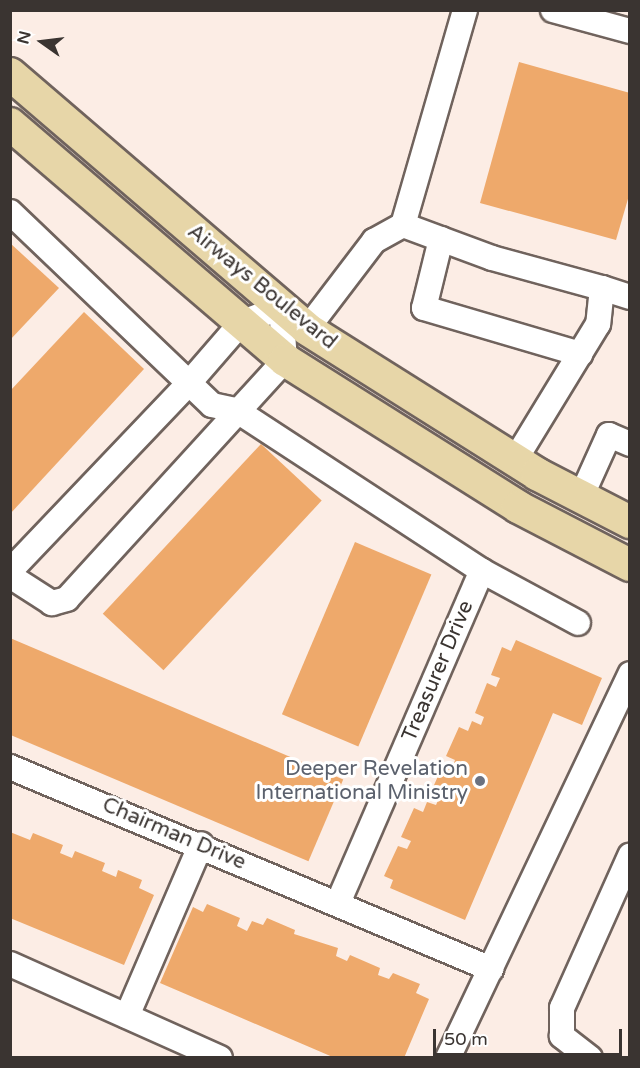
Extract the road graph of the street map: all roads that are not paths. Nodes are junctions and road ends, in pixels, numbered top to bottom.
1 (465, 10) edge
2 (553, 10) edge
3 (630, 31) edge
4 (10, 74) edge
5 (10, 124) edge
6 (10, 212) edge
7 (403, 225) junction
8 (441, 239) junction
9 (602, 288) junction
10 (630, 297) edge
11 (282, 307) junction
12 (241, 323) junction
13 (307, 329) junction
14 (580, 354) junction
15 (285, 360) junction
16 (189, 383) junction
17 (236, 410) junction
18 (630, 444) edge
19 (515, 460) junction
20 (580, 497) junction
21 (630, 522) edge
22 (630, 565) edge
23 (10, 571) edge
24 (482, 571) junction
25 (10, 576) edge
26 (578, 622) dead end
27 (630, 674) edge
28 (10, 767) edge
29 (201, 844) junction
30 (630, 856) edge
31 (338, 903) junction
32 (10, 964) edge
33 (491, 969) junction
34 (127, 1016) junction
35 (220, 1058) edge
36 (448, 1058) edge
37 (590, 1058) edge

1 - 7 lane
2 - 3 lane
4 - 11 main road, Airways Boulevard
5 - 12 main road, Airways Boulevard
6 - 16 lane
7 - 8 lane
7 - 13 lane
8 - 9 lane
8 - 14 lane
9 - 10 lane
9 - 14 lane
11 - 12 lane
11 - 13 main road, Airways Boulevard
11 - 15 lane
12 - 15 main road, Airways Boulevard
12 - 16 lane
13 - 19 main road, Airways Boulevard
14 - 19 lane
15 - 17 lane
15 - 22 main road, Airways Boulevard
16 - 17 lane
16 - 23 lane
17 - 24 lane
17 - 25 lane
18 - 20 lane
19 - 20 main road, Airways Boulevard
20 - 21 main road, Airways Boulevard
24 - 26 lane
24 - 31 lane, Treasurer Drive
27 - 33 lane
28 - 29 lane, Chairman Drive
29 - 31 lane, Chairman Drive
29 - 34 lane
30 - 37 lane
31 - 33 lane, Chairman Drive
32 - 34 lane
33 - 36 lane
34 - 35 lane

